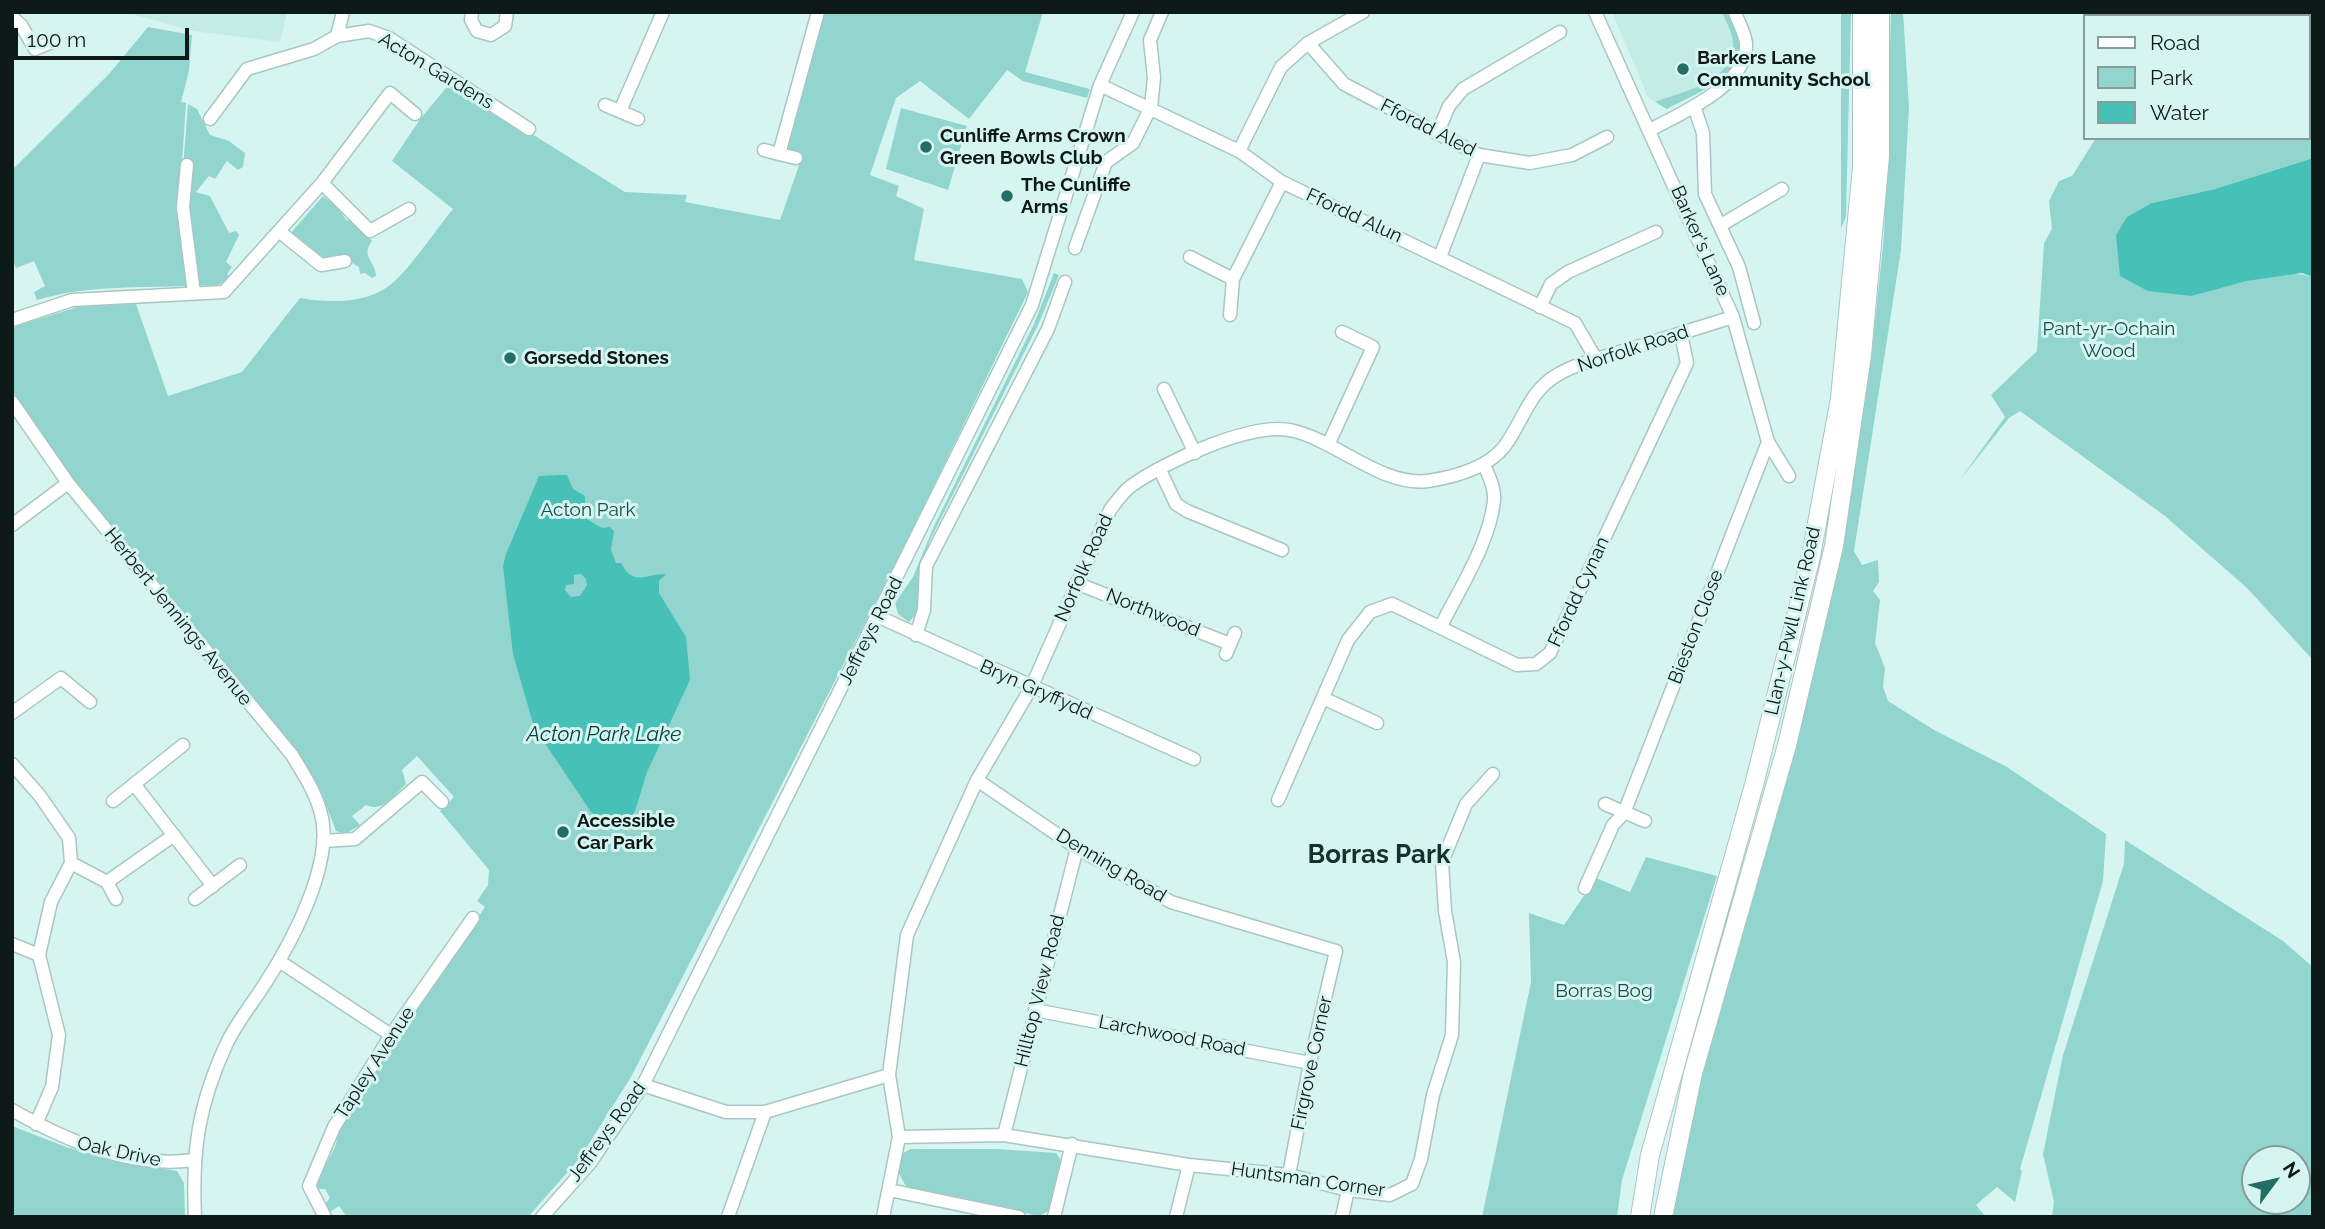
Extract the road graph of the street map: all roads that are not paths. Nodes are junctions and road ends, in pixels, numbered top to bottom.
1 (343, 12) edge
2 (472, 12) edge
3 (663, 12) edge
4 (818, 12) edge
5 (1133, 12) edge
6 (1162, 12) edge
7 (1363, 12) edge
8 (1595, 12) edge
9 (1735, 12) edge
10 (1861, 12) edge
11 (1880, 12) edge
12 (507, 13) edge
13 (12, 18) edge
14 (1560, 32) dead end
15 (337, 36) junction
16 (52, 42) dead end
17 (1308, 43) junction
18 (1100, 85) junction
19 (605, 105) dead end
20 (1693, 106) junction
21 (1151, 107) junction
22 (620, 111) junction
23 (415, 114) dead end
24 (210, 119) dead end
25 (638, 119) dead end
26 (529, 129) dead end
27 (1650, 130) junction
28 (1437, 134) junction
29 (1607, 137) dead end
30 (764, 150) dead end
31 (1240, 151) junction
32 (779, 154) junction
33 (1479, 155) junction
34 (796, 158) dead end
35 (187, 165) dead end
36 (1282, 182) junction
37 (322, 183) junction
38 (1777, 196) dead end
39 (409, 209) dead end
40 (1721, 225) junction
41 (280, 232) junction
42 (1656, 232) dead end
43 (1075, 248) dead end
44 (1190, 257) dead end
45 (1440, 257) junction
46 (345, 261) dead end
47 (1233, 279) junction
48 (1065, 282) dead end
49 (194, 293) junction
50 (1540, 307) junction
51 (1230, 315) dead end
52 (1733, 317) junction
53 (12, 320) edge
54 (1754, 323) dead end
55 (1342, 332) dead end
56 (1681, 334) junction
57 (1596, 359) junction
58 (1164, 389) dead end
59 (12, 402) edge
60 (1768, 442) junction
61 (1328, 445) junction
62 (1195, 453) junction
63 (1484, 465) junction
64 (1160, 470) junction
65 (1788, 476) dead end
66 (68, 483) junction
67 (12, 526) edge
68 (1282, 550) dead end
69 (1076, 583) junction
70 (879, 617) junction
71 (1441, 626) junction
72 (916, 635) junction
73 (1230, 644) dead end
74 (1031, 688) junction
75 (1325, 699) junction
76 (90, 702) dead end
77 (12, 713) edge
78 (1377, 723) dead end
79 (183, 745) dead end
80 (1194, 760) dead end
81 (12, 764) edge
82 (1493, 775) dead end
83 (977, 780) junction
84 (134, 784) junction
85 (1278, 800) dead end
86 (113, 801) dead end
87 (442, 802) dead end
88 (1605, 804) dead end
89 (1624, 813) junction
90 (1645, 821) dead end
91 (174, 835) junction
92 (323, 841) junction
93 (1077, 848) junction
94 (71, 863) junction
95 (240, 865) dead end
96 (107, 882) junction
97 (212, 886) junction
98 (1585, 888) dead end
99 (116, 899) dead end
100 (195, 899) dead end
101 (472, 918) dead end
102 (12, 944) edge
103 (1336, 951) joint
104 (39, 955) junction
105 (279, 961) junction
106 (1035, 1010) junction
107 (391, 1035) junction
108 (1310, 1063) junction
109 (889, 1074) junction
110 (643, 1085) junction
111 (12, 1110) edge
112 (765, 1112) junction
113 (36, 1124) junction
114 (1004, 1135) junction
115 (899, 1138) junction
116 (1072, 1144) junction
117 (193, 1160) junction
118 (1189, 1165) junction
119 (1289, 1175) junction
120 (889, 1190) junction
121 (1348, 1190) junction
122 (195, 1217) edge
123 (325, 1217) edge
124 (542, 1217) edge
125 (727, 1217) edge
126 (883, 1217) edge
127 (1019, 1217) edge
128 (1055, 1217) edge
129 (1176, 1217) edge
130 (1342, 1217) edge
131 (1640, 1217) edge
132 (1664, 1217) edge

1 - 15 street
2 - 12 street
3 - 22 street
4 - 32 street
5 - 18 street, Jeffreys Road
6 - 21 street
7 - 17 street
8 - 27 street, Barker's Lane
9 - 20 street
10 - 131 highway, Llan-y-Pwll Link Road
11 - 132 highway, Llan-y-Pwll Link Road
13 - 16 street
14 - 28 street
15 - 24 street, Acton Gardens
15 - 26 street, Acton Gardens
17 - 28 street, Ffordd Aled
17 - 31 street
18 - 21 street, Ffordd Alun
18 - 70 street, Jeffreys Road
19 - 22 street
20 - 27 street
20 - 40 street
21 - 31 street, Ffordd Alun
21 - 43 street
22 - 25 street
23 - 37 street
27 - 52 street, Barker's Lane
28 - 33 street, Ffordd Aled
29 - 33 street, Ffordd Aled
30 - 32 street
31 - 36 street, Ffordd Alun
32 - 34 street
33 - 45 street
35 - 49 street
36 - 45 street, Ffordd Alun
36 - 47 street
37 - 39 street
37 - 41 street
38 - 40 street
40 - 54 street
41 - 46 street
41 - 49 street
42 - 50 street
44 - 47 street
45 - 50 street, Ffordd Alun
47 - 51 street
48 - 72 street, Jeffreys Road
49 - 53 street
50 - 57 street, Ffordd Alun
52 - 56 street, Norfolk Road
52 - 60 street, Barker's Lane
55 - 61 street
56 - 57 street, Norfolk Road
56 - 71 street, Ffordd Cynan
57 - 63 street, Norfolk Road
58 - 62 street
59 - 66 street, Herbert Jennings Avenue
60 - 65 street, Barker's Lane
60 - 89 street, Bieston Close
61 - 62 street, Norfolk Road
61 - 63 street, Norfolk Road
62 - 64 street, Norfolk Road
63 - 71 street
64 - 68 street
64 - 69 street, Norfolk Road
66 - 67 street
66 - 92 street, Herbert Jennings Avenue
69 - 73 street, Northwood
69 - 74 street, Norfolk Road
70 - 72 street, Bryn Gryffydd
70 - 110 street, Jeffreys Road
71 - 75 street, Ffordd Cynan
72 - 74 street, Bryn Gryffydd
74 - 80 street, Bryn Gryffydd
74 - 83 street, Norfolk Road
75 - 78 street
75 - 85 street, Ffordd Cynan
76 - 77 street
79 - 84 street
81 - 94 street
82 - 121 street, Huntsman Corner
83 - 93 street, Denning Road
83 - 109 street, Norfolk Road
84 - 86 street
84 - 91 street
87 - 92 street
88 - 89 street
89 - 90 street
89 - 98 street, Bieston Close
91 - 96 street
91 - 97 street
92 - 105 street, Herbert Jennings Avenue
93 - 103 street, Denning Road
93 - 106 street, Hilltop View Road
94 - 96 street
94 - 104 street
95 - 97 street
96 - 99 street
97 - 100 street
101 - 107 street, Tapley Avenue
102 - 104 street
103 - 108 street, Firgrove Corner
104 - 113 street
105 - 107 street
105 - 117 street, Herbert Jennings Avenue
106 - 108 street, Larchwood Road
106 - 114 street, Hilltop View Road
107 - 123 street, Tapley Avenue
108 - 119 street, Firgrove Corner
109 - 112 street
109 - 115 street, Norfolk Road
110 - 112 street
110 - 124 street, Jeffreys Road
111 - 113 street, Oak Drive
112 - 125 street
113 - 117 street, Oak Drive
114 - 115 street, Huntsman Corner
114 - 116 street, Huntsman Corner
115 - 120 street, Norfolk Road
116 - 118 street, Huntsman Corner
116 - 128 street
117 - 122 street, Herbert Jennings Avenue
118 - 119 street, Huntsman Corner
118 - 129 street
119 - 121 street, Huntsman Corner
120 - 126 street, Norfolk Road
120 - 127 street
121 - 130 street

